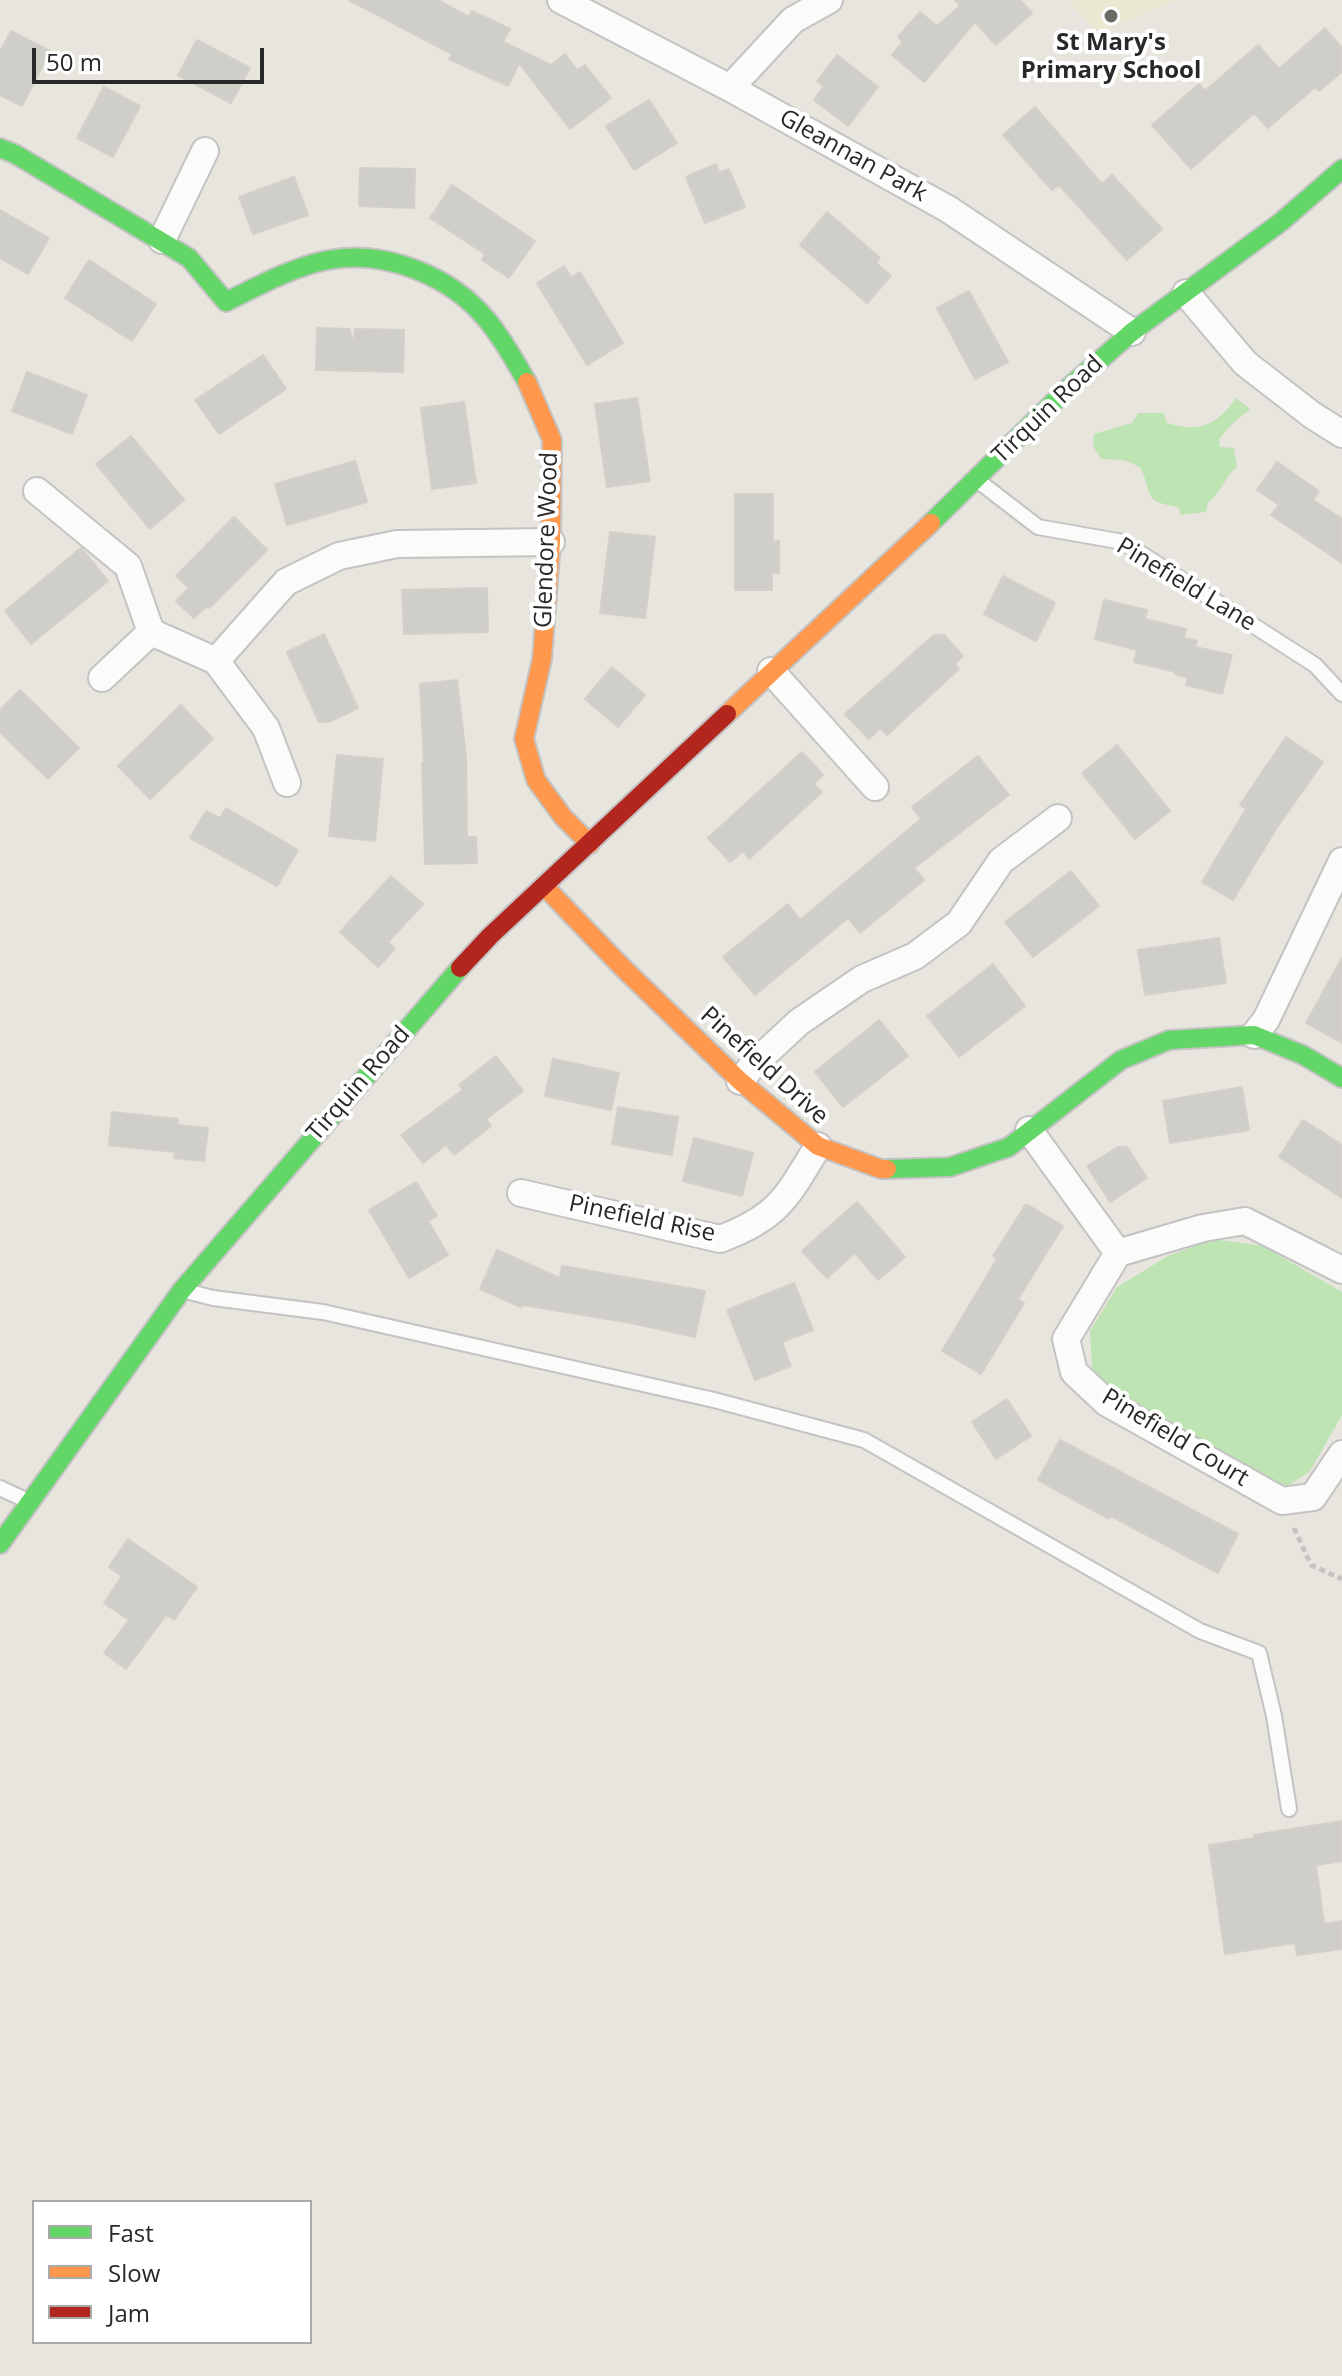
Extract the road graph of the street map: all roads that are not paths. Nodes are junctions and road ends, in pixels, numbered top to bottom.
1 (561, 0) edge
2 (829, 0) edge
3 (730, 88) junction
4 (0, 148) edge
5 (205, 151) dead end
6 (1342, 169) edge
7 (162, 240) junction
8 (1186, 293) junction
9 (1132, 332) junction
10 (1342, 434) edge
11 (976, 479) junction
12 (37, 491) dead end
13 (551, 542) junction
14 (151, 632) junction
15 (216, 661) junction
16 (771, 671) junction
17 (102, 678) dead end
18 (1342, 694) edge
19 (287, 783) dead end
20 (875, 787) dead end
21 (1058, 818) dead end
22 (590, 844) junction
23 (1342, 861) edge
24 (544, 886) junction
25 (1254, 1035) junction
26 (1342, 1078) edge
27 (740, 1081) junction
28 (1029, 1130) junction
29 (818, 1146) junction
30 (521, 1193) dead end
31 (1118, 1253) junction
32 (1342, 1270) edge
33 (182, 1290) junction
34 (1342, 1454) edge
35 (0, 1488) edge
36 (30, 1502) junction
37 (0, 1544) edge
38 (1289, 1809) dead end

1 - 3 street, Gleannan Park
2 - 3 street
3 - 9 street, Gleannan Park
4 - 7 street, Glendore Wood
5 - 7 street
6 - 8 street, Tirquin Road
7 - 13 street, Glendore Wood
8 - 9 street, Tirquin Road
8 - 10 street
9 - 11 street, Tirquin Road
11 - 16 street, Tirquin Road
11 - 18 lane, Pinefield Lane
12 - 14 street
13 - 15 street
13 - 22 street, Glendore Wood
14 - 15 street
14 - 17 street
15 - 19 street
16 - 20 street
16 - 22 street, Tirquin Road
21 - 27 street
22 - 24 street, Tirquin Road
23 - 25 street
24 - 27 street, Pinefield Drive
24 - 33 street, Tirquin Road
25 - 26 street, Pinefield Drive
25 - 28 street, Pinefield Drive
27 - 29 street, Pinefield Drive
28 - 29 street, Pinefield Drive
28 - 31 street
29 - 30 street, Pinefield Rise
31 - 32 street
31 - 34 street, Pinefield Court
33 - 36 street, Tirquin Road
33 - 38 lane
35 - 36 lane
36 - 37 street, Tirquin Road

